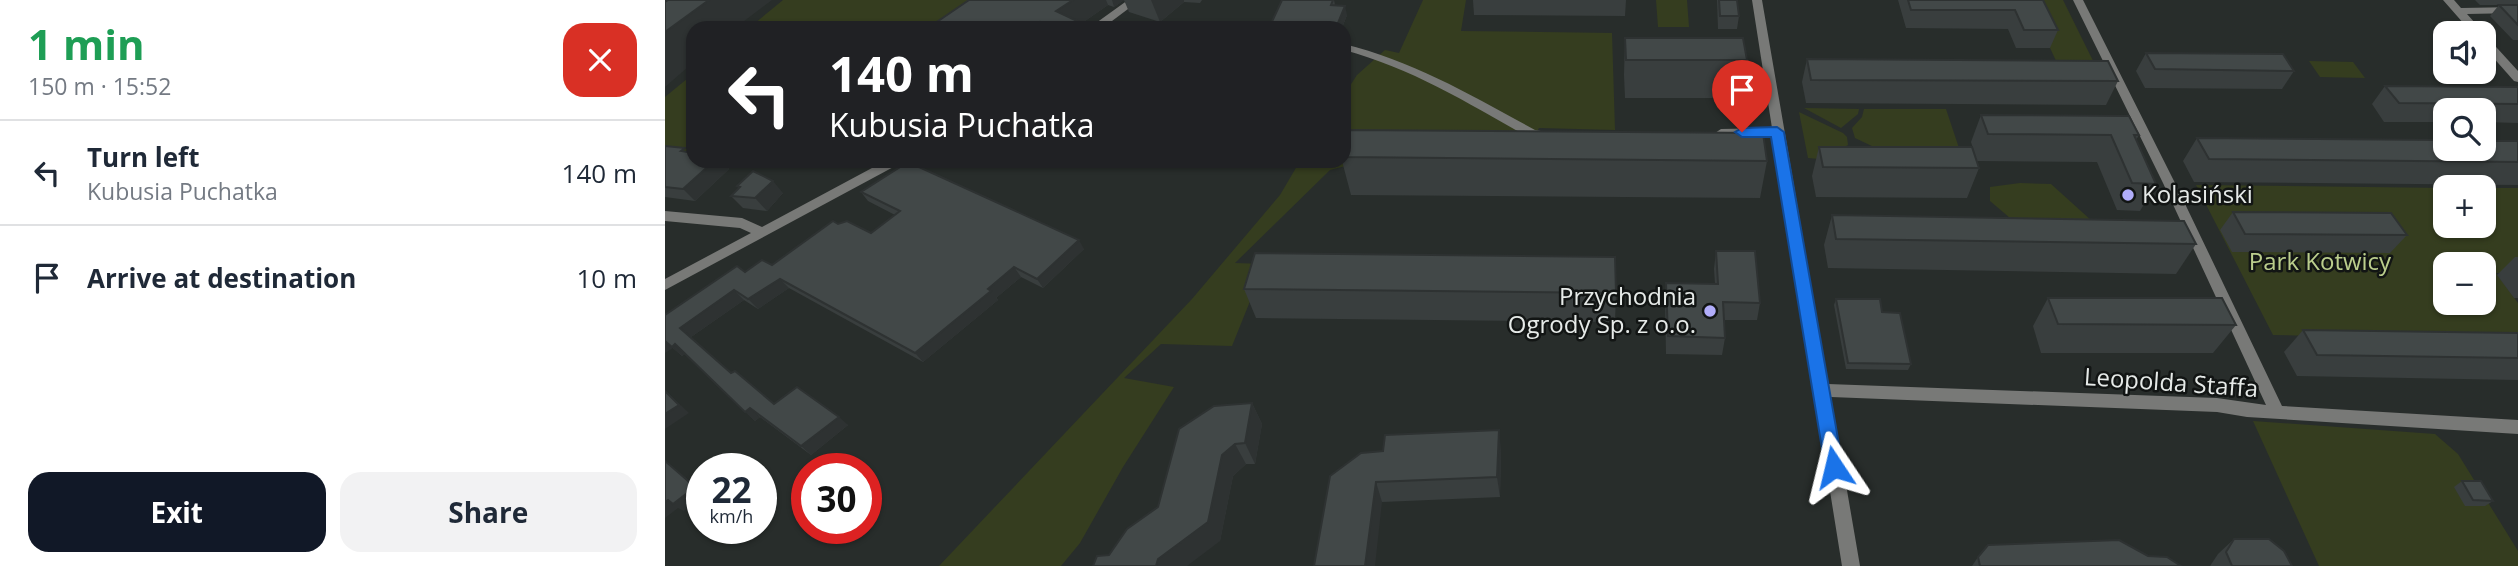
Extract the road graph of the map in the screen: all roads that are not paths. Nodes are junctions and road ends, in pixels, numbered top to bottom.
1 (1135, 0) edge
2 (1757, 0) edge
3 (2078, 0) edge
4 (2448, 0) edge
5 (2518, 10) edge
6 (2459, 11) junction
7 (1106, 21) edge
8 (2468, 21) edge
9 (1351, 49) edge
10 (2496, 53) edge
11 (2518, 78) edge
12 (1777, 132) junction
13 (1713, 134) edge
14 (1546, 135) edge
15 (882, 168) edge
16 (665, 216) edge
17 (761, 232) junction
18 (665, 285) edge
19 (1820, 390) junction
20 (2277, 412) junction
21 (2518, 427) edge
22 (1851, 566) edge

1 - 7 street
2 - 12 street
3 - 20 street
4 - 6 street
5 - 6 street
6 - 8 street
9 - 14 street
10 - 11 street
12 - 13 street
12 - 19 street
15 - 17 street
16 - 17 street
17 - 18 street
19 - 20 street, Leopolda Staffa
19 - 22 street
20 - 21 street, Leopolda Staffa

